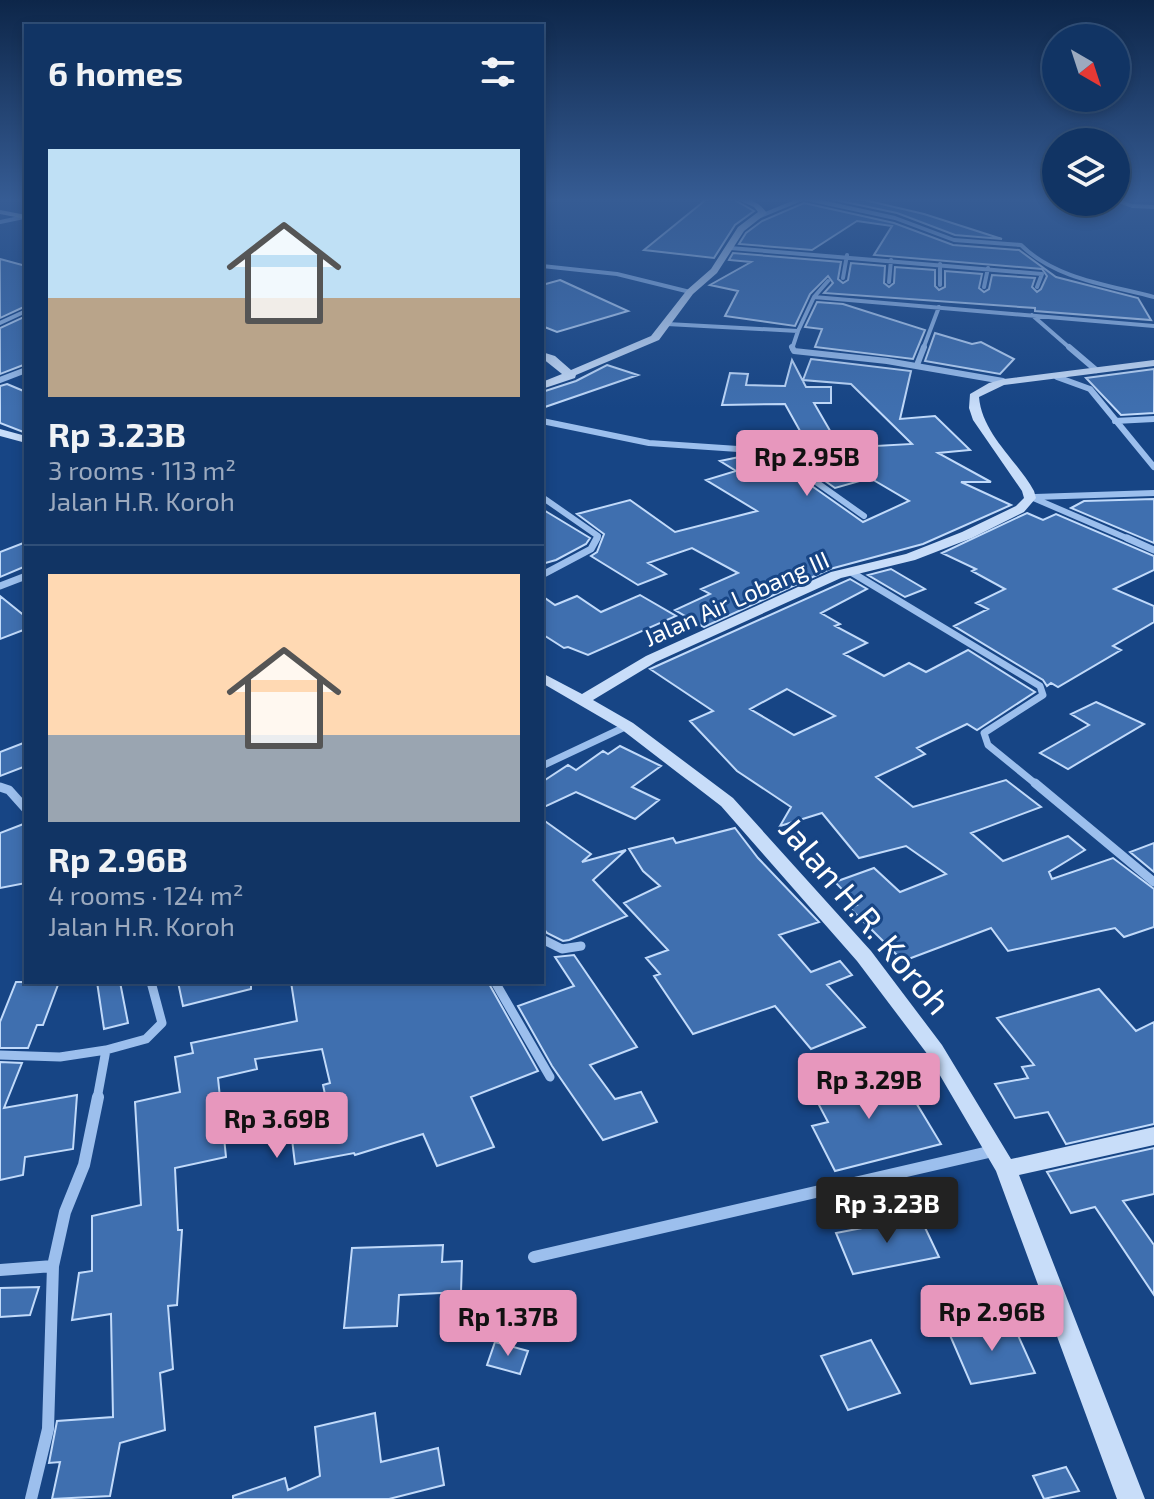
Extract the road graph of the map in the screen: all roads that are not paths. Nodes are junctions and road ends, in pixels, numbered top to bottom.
1 (562, 268) edge
2 (716, 268) edge
3 (845, 268) edge
4 (890, 268) edge
5 (940, 268) edge
6 (988, 268) joint
7 (1051, 268) edge
8 (843, 278) dead end
9 (828, 281) dead end
10 (889, 282) dead end
11 (940, 285) dead end
12 (984, 287) dead end
13 (1037, 287) dead end
14 (690, 292) junction
15 (814, 297) junction
16 (1154, 297) edge
17 (939, 307) junction
18 (24, 312) edge
19 (1032, 315) junction
20 (0, 323) edge
21 (667, 324) junction
22 (1154, 326) edge
23 (798, 331) junction
24 (544, 356) edge
25 (1154, 363) edge
26 (917, 365) junction
27 (1096, 370) junction
28 (24, 371) edge
29 (571, 376) junction
30 (1057, 377) junction
31 (0, 380) edge
32 (1003, 381) junction
33 (544, 385) edge
34 (1154, 419) edge
35 (1115, 421) junction
36 (544, 422) edge
37 (0, 432) edge
38 (24, 439) edge
39 (1154, 467) edge
40 (1154, 493) edge
41 (1031, 497) junction
42 (544, 498) edge
43 (864, 516) dead end
44 (1154, 550) edge
45 (851, 572) junction
46 (544, 574) edge
47 (24, 577) edge
48 (0, 586) edge
49 (544, 678) edge
50 (581, 701) junction
51 (627, 726) junction
52 (544, 765) edge
53 (0, 787) edge
54 (24, 807) edge
55 (1154, 882) edge
56 (544, 940) edge
57 (581, 946) dead end
58 (152, 984) edge
59 (496, 984) edge
60 (106, 1050) junction
61 (0, 1055) edge
62 (550, 1077) dead end
63 (1154, 1136) edge
64 (1000, 1160) junction
65 (534, 1257) dead end
66 (53, 1266) junction
67 (0, 1270) edge
68 (31, 1499) edge
69 (1131, 1499) edge

1 - 14 street
2 - 14 street
3 - 8 street
4 - 10 street
5 - 11 street
6 - 12 street
6 - 13 street
7 - 16 street
9 - 15 street
14 - 21 street
15 - 17 street
15 - 23 street
17 - 19 street
17 - 26 street
18 - 20 street
19 - 22 street
19 - 27 street
21 - 23 street
21 - 29 street
23 - 26 street
24 - 29 street
25 - 27 street
26 - 32 street
27 - 30 street
28 - 31 street
29 - 33 street
30 - 32 street
30 - 35 street
32 - 41 street
34 - 35 street
35 - 39 street
36 - 43 street
37 - 38 street
40 - 41 street
41 - 44 street
41 - 45 street, Jalan Air Lobang III
42 - 46 street
45 - 50 street, Jalan Air Lobang III
45 - 55 street
47 - 48 street
49 - 50 street, Jalan H.R. Koroh
50 - 51 street, Jalan H.R. Koroh
51 - 52 street
51 - 64 street, Jalan H.R. Koroh
53 - 54 street
56 - 57 street
58 - 60 street
59 - 62 street
60 - 61 street
60 - 66 street
63 - 64 street
64 - 65 street
64 - 69 street, Jalan H.R. Koroh
66 - 67 street
66 - 68 street

